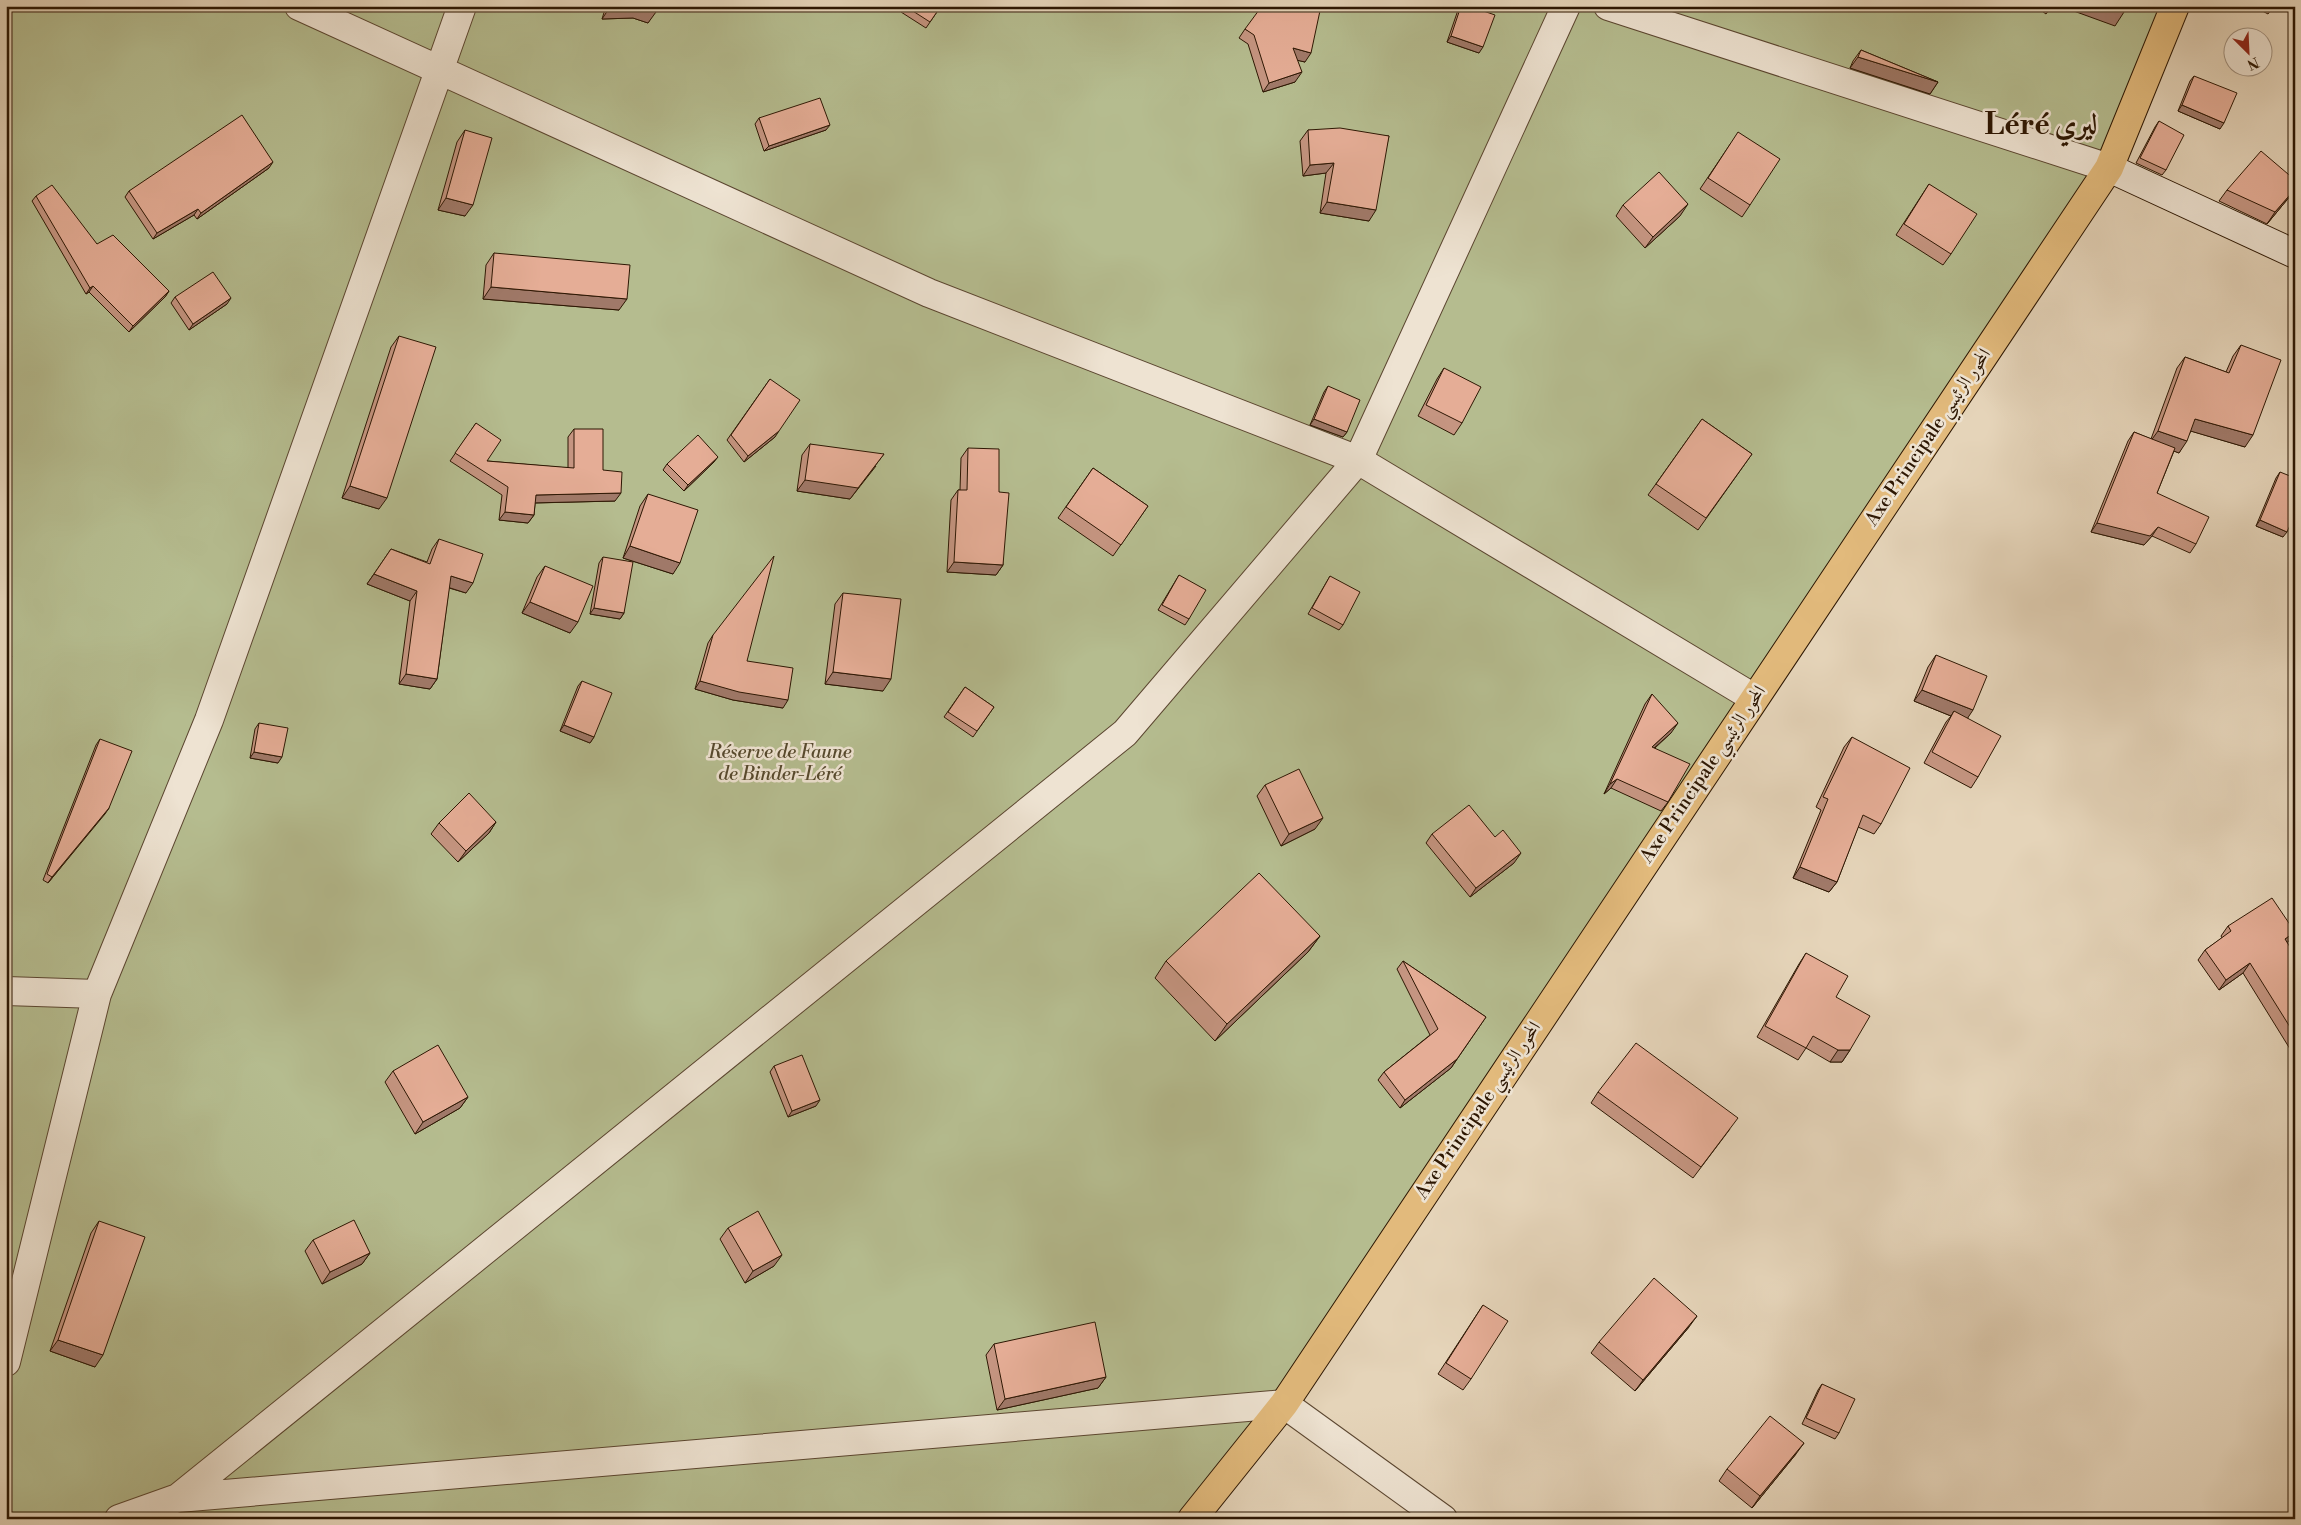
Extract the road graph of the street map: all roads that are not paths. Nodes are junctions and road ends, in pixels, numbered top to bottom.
1 (300, 6) edge
2 (462, 6) edge
3 (1566, 6) edge
4 (1608, 6) edge
5 (2175, 6) edge
6 (439, 70) junction
7 (2109, 168) junction
8 (2295, 254) edge
9 (1358, 460) junction
10 (1754, 698) junction
11 (6, 991) edge
12 (97, 994) junction
13 (6, 1362) edge
14 (1284, 1404) junction
15 (178, 1498) junction
16 (119, 1519) edge
17 (1192, 1519) edge
18 (1443, 1519) edge

1 - 6 street
2 - 6 street
3 - 9 street
4 - 7 street
5 - 7 main road, Axe Principale المحور الرئيسي
6 - 9 street
6 - 12 street
7 - 8 street
7 - 10 main road, Axe Principale المحور الرئيسي
9 - 10 street
9 - 15 street
10 - 14 main road, Axe Principale المحور الرئيسي
11 - 12 street
12 - 13 street
14 - 15 street
14 - 17 main road, Axe Principale المحور الرئيسي
14 - 18 street
15 - 16 street

